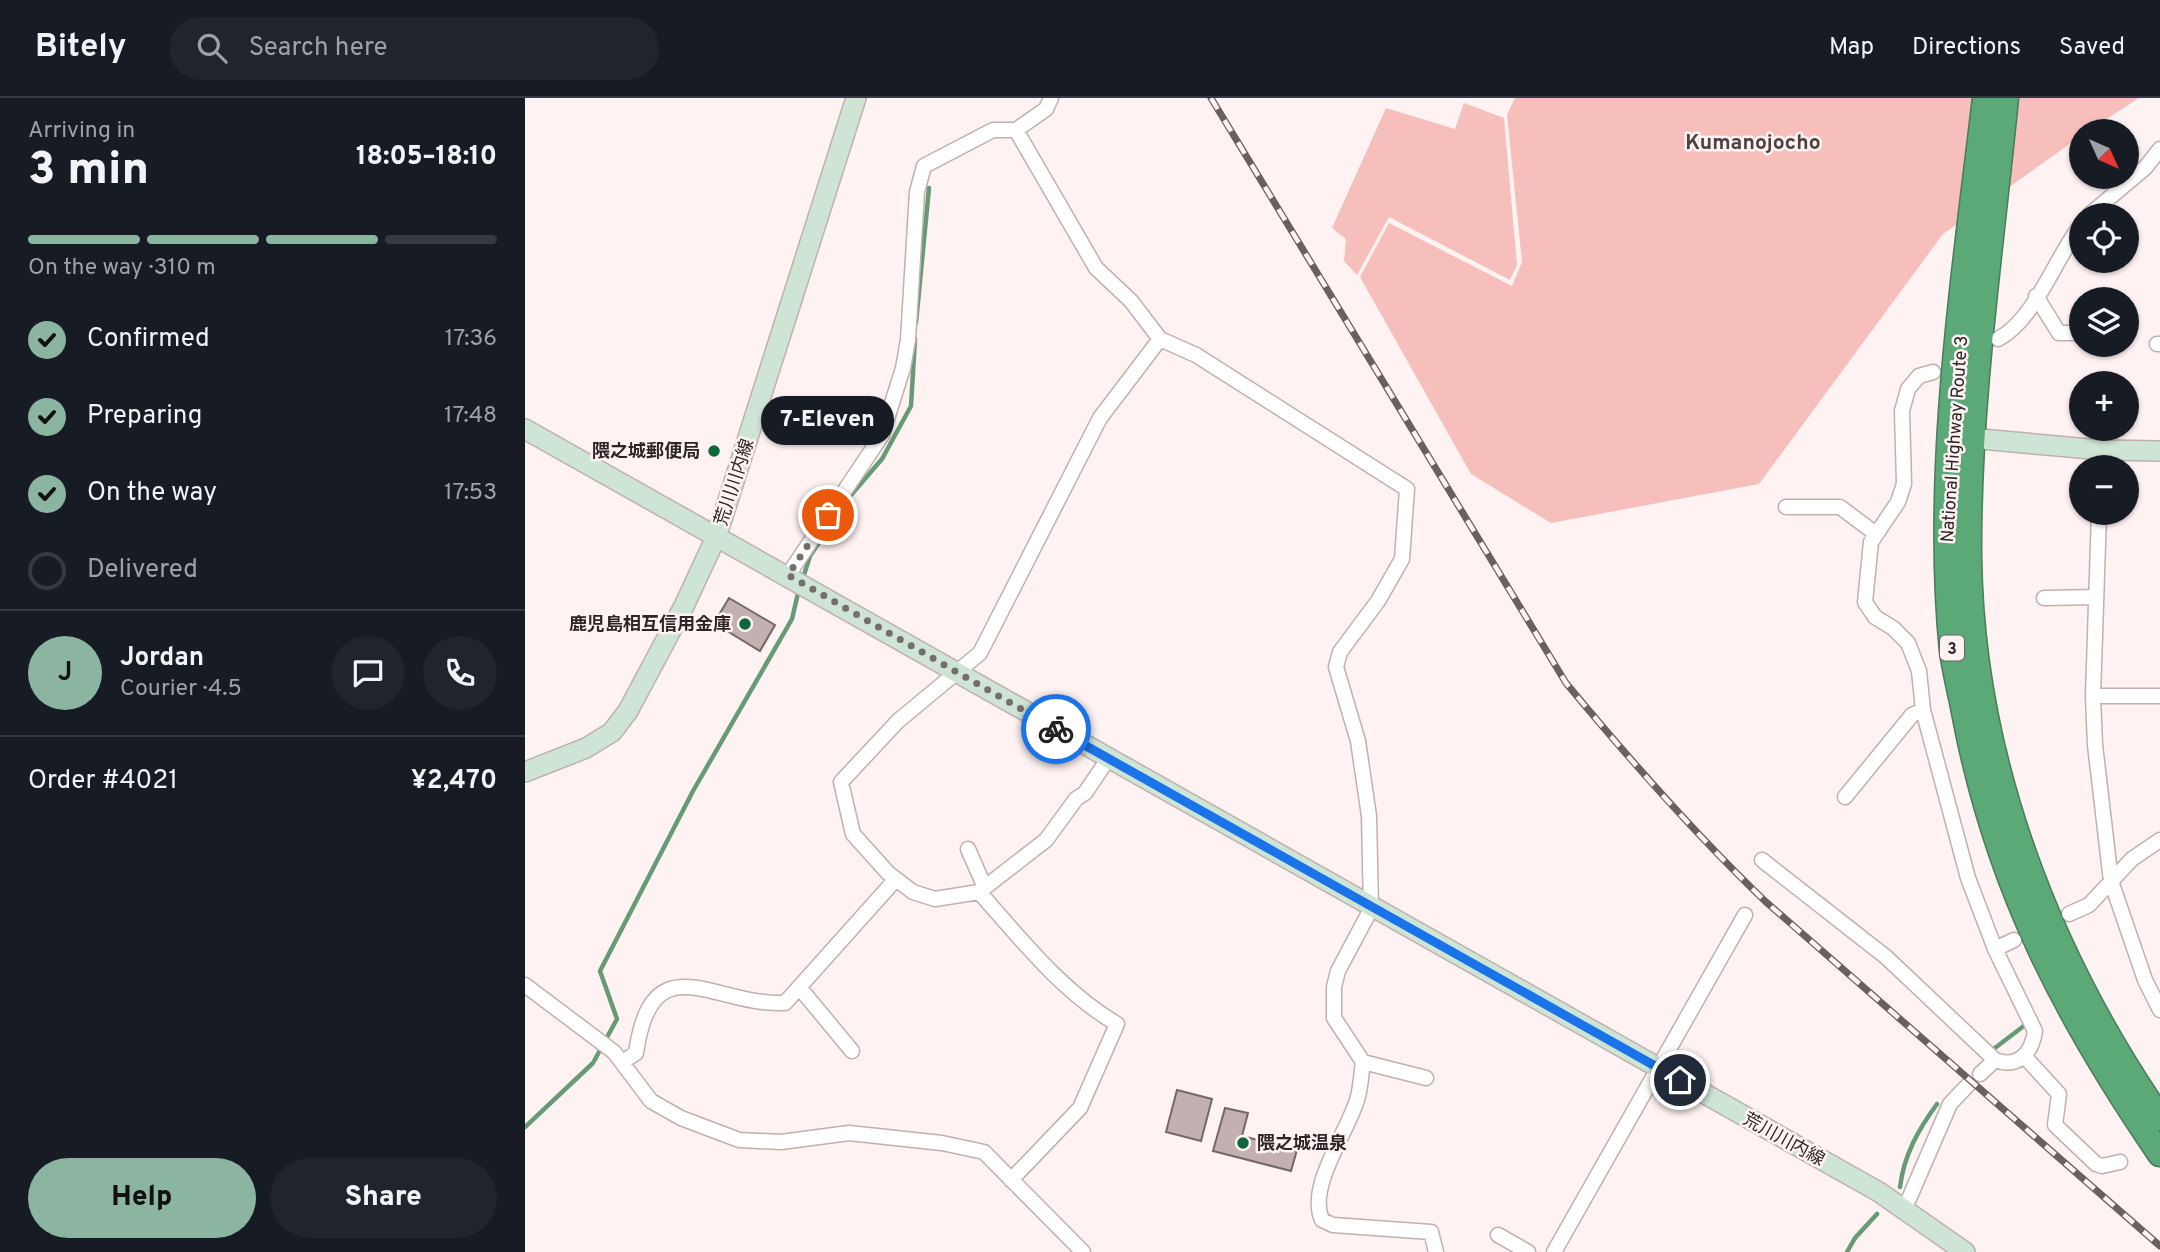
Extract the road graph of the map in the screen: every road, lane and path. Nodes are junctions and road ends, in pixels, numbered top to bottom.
1 (856, 98) edge
2 (1051, 98) edge
3 (1985, 98) edge
4 (2006, 98) edge
5 (1016, 130) junction
6 (2160, 149) edge
7 (2103, 203) edge
8 (2069, 240) edge
9 (2036, 296) junction
10 (2069, 333) edge
11 (1160, 339) junction
12 (1998, 339) dead end
13 (1933, 372) dead end
14 (525, 429) edge
15 (1961, 437) junction
16 (2160, 452) edge
17 (2075, 455) edge
18 (2134, 455) edge
19 (1786, 507) dead end
20 (2099, 525) edge
21 (1876, 534) junction
22 (717, 535) junction
23 (796, 580) junction
24 (2096, 597) junction
25 (2044, 598) dead end
26 (958, 674) junction
27 (2093, 696) junction
28 (2160, 696) edge
29 (1923, 710) junction
30 (1108, 759) junction
31 (525, 772) edge
32 (1845, 797) dead end
33 (2160, 840) edge
34 (968, 849) dead end
35 (1762, 860) dead end
36 (896, 879) junction
37 (2111, 881) junction
38 (982, 890) junction
39 (1371, 909) junction
40 (2069, 914) dead end
41 (1745, 915) dead end
42 (2014, 940) dead end
43 (1995, 949) junction
44 (525, 985) edge
45 (799, 987) junction
46 (2160, 1010) edge
47 (852, 1051) dead end
48 (2025, 1058) junction
49 (1995, 1060) junction
50 (624, 1061) junction
51 (1363, 1062) junction
52 (1658, 1068) junction
53 (1980, 1074) dead end
54 (1426, 1077) dead end
55 (1968, 1085) dead end
56 (2160, 1118) edge
57 (2160, 1154) edge
58 (2120, 1162) dead end
59 (1011, 1180) junction
60 (1905, 1208) junction
61 (1498, 1235) dead end
62 (1083, 1252) edge
63 (1436, 1252) edge
64 (1528, 1252) edge
65 (1555, 1252) edge
66 (1965, 1252) edge

1 - 22 main road, 荒川川内線
2 - 5 street
3 - 15 highway, National Highway Route 3 / 3
4 - 15 highway, National Highway Route 3 / 3
5 - 11 street
5 - 23 street
6 - 7 street
8 - 9 street
9 - 10 street
9 - 12 street
11 - 26 street
11 - 39 street
13 - 21 street
14 - 22 main road
15 - 17 main road
15 - 56 highway, National Highway Route 3 / 3
15 - 57 highway, National Highway Route 3 / 3
16 - 18 main road
19 - 21 street
20 - 24 street
21 - 29 street
22 - 23 main road, 荒川川内線
22 - 31 main road
23 - 26 main road, 荒川川内線
24 - 25 street
24 - 27 street
26 - 30 main road, 荒川川内線
26 - 36 street
27 - 28 street
27 - 37 street
29 - 32 street
29 - 43 street
30 - 38 street
30 - 39 main road, 荒川川内線
33 - 37 street
34 - 38 street
35 - 49 street
36 - 38 street
36 - 45 street
37 - 40 street
37 - 46 street
38 - 59 street
39 - 51 street
39 - 52 main road, 荒川川内線
41 - 52 street
42 - 43 street
43 - 48 street
44 - 50 street
45 - 47 street
45 - 50 street
48 - 49 street
48 - 58 street
49 - 53 street
50 - 59 street
51 - 54 street
51 - 63 street
52 - 60 main road, 荒川川内線
52 - 65 street
55 - 60 street
59 - 62 street
60 - 66 main road, 荒川川内線
61 - 64 street

